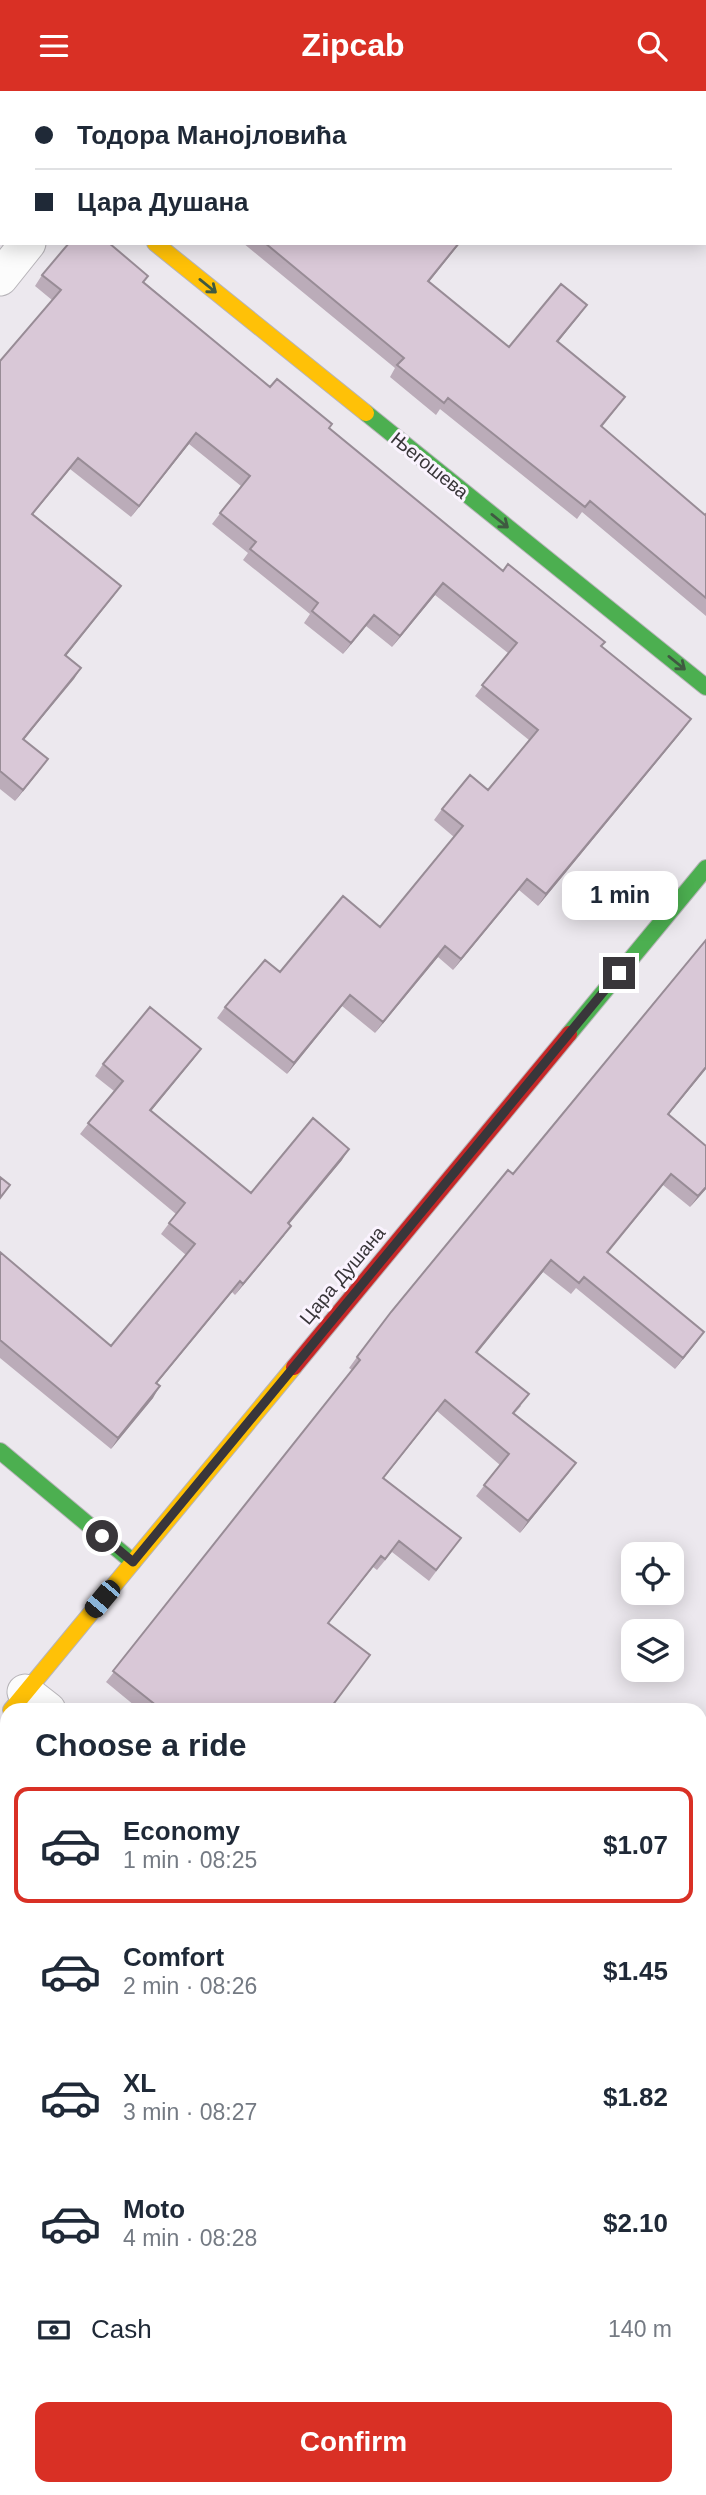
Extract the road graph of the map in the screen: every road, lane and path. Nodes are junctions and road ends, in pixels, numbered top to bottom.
1 (26, 245) edge
2 (157, 245) edge
3 (0, 278) edge
4 (706, 687) edge
5 (706, 868) edge
6 (0, 1451) edge
7 (133, 1562) junction
8 (25, 1703) edge

1 - 3 street
2 -> 4 street, Његошева
5 - 7 street, Цара Душана
6 - 7 street
7 - 8 street, Цара Душана

